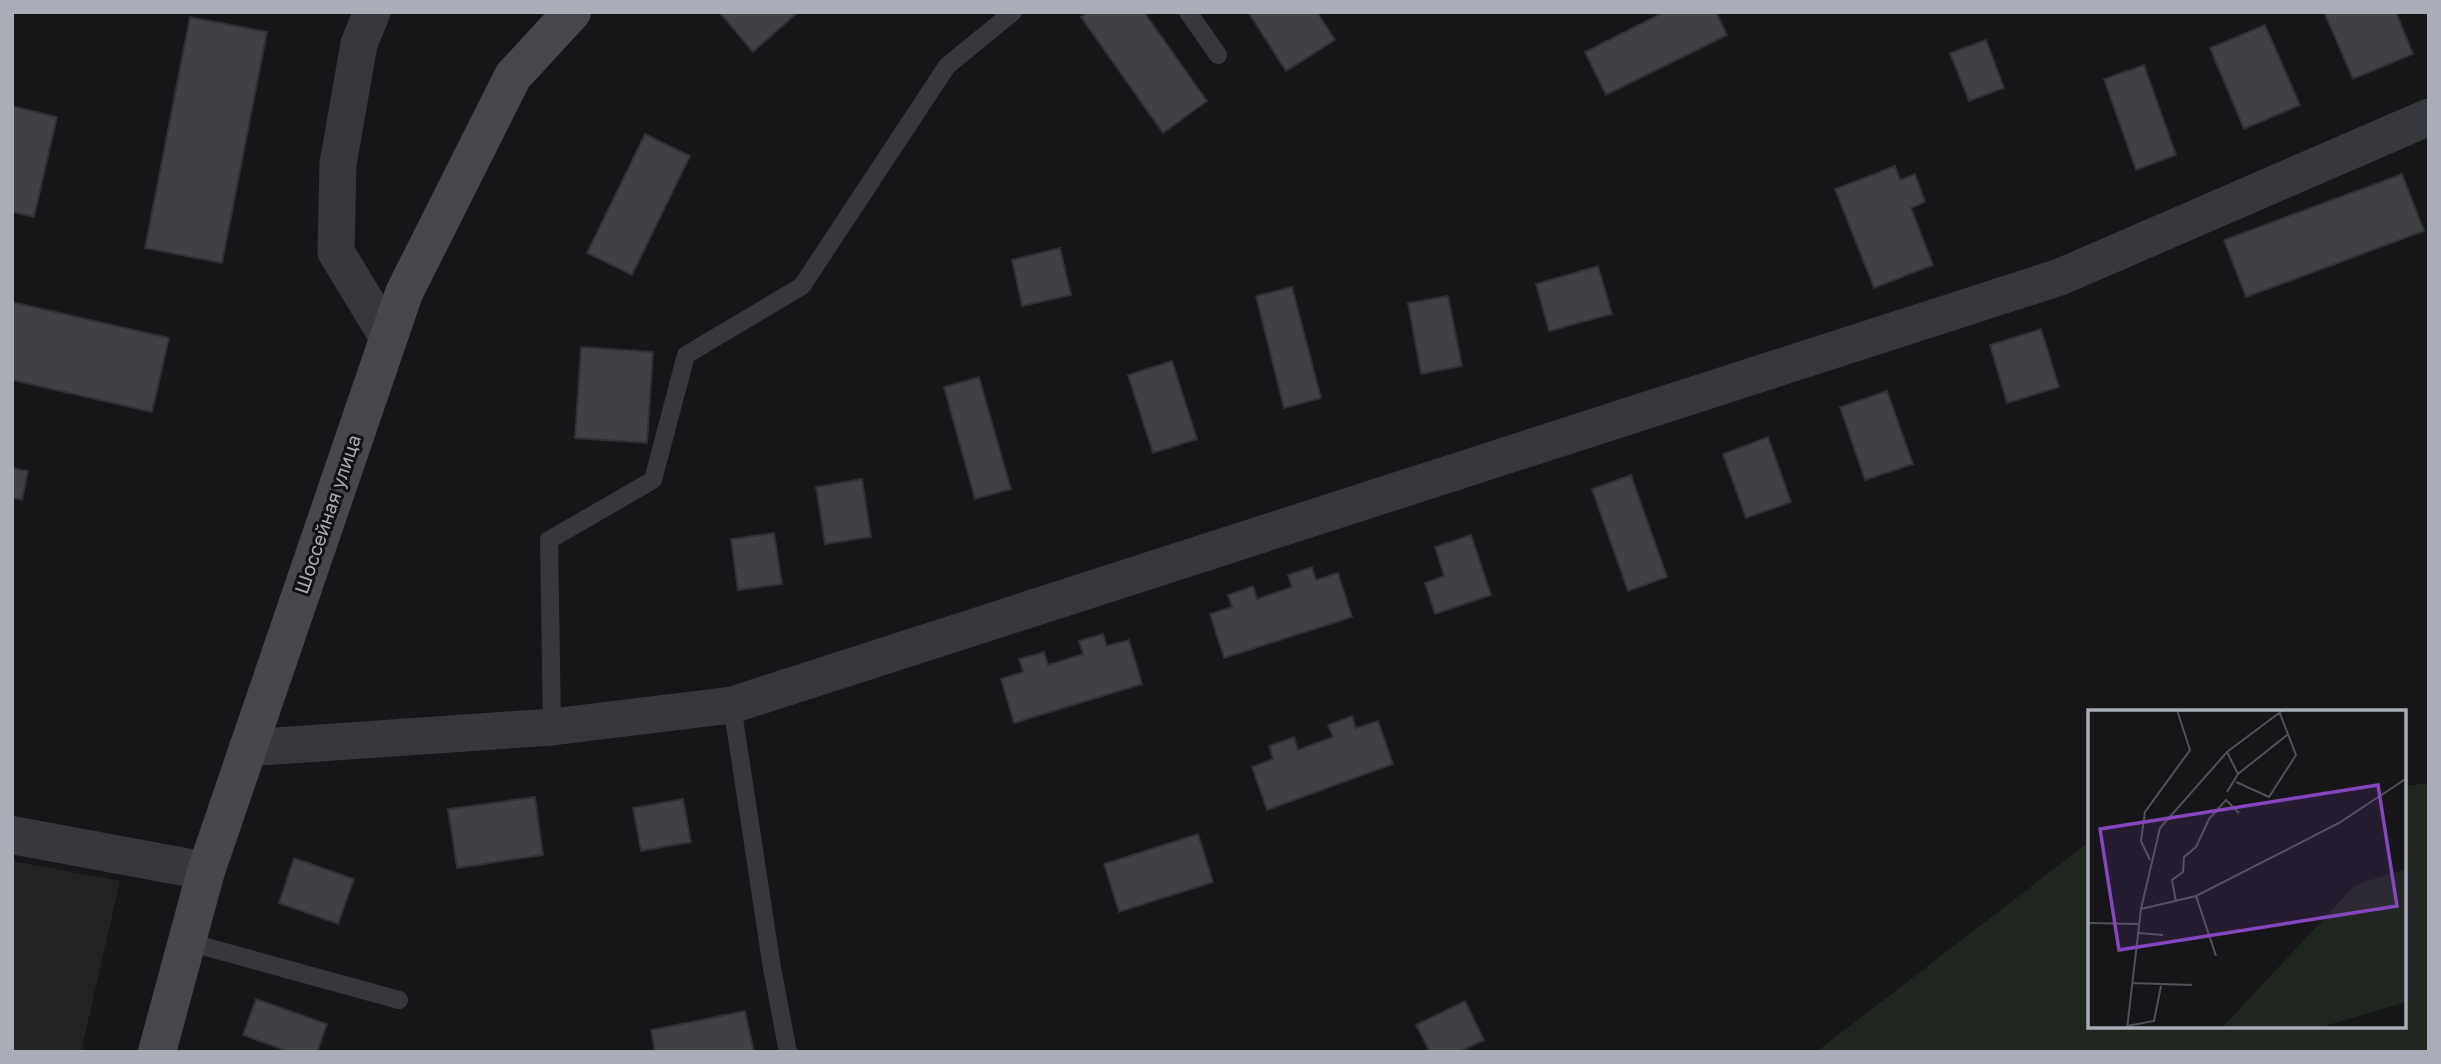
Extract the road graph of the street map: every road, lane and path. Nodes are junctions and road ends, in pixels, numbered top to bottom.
1 (372, 12) edge
2 (572, 12) edge
3 (1013, 12) edge
4 (1188, 12) edge
5 (1218, 55) dead end
6 (2429, 117) edge
7 (388, 338) junction
8 (732, 705) junction
9 (552, 727) junction
10 (247, 748) junction
11 (12, 835) edge
12 (206, 871) junction
13 (188, 943) junction
14 (400, 1000) dead end
15 (157, 1052) edge
16 (788, 1052) edge

1 - 7 street
2 - 7 main road, Шоссейная улица
3 - 9 lane
4 - 5 lane
6 - 8 street
7 - 10 main road, Шоссейная улица
8 - 9 street
8 - 16 lane
9 - 10 street
10 - 12 main road, Шоссейная улица
11 - 12 street
12 - 13 main road, Шоссейная улица
13 - 14 lane
13 - 15 main road, Шоссейная улица

